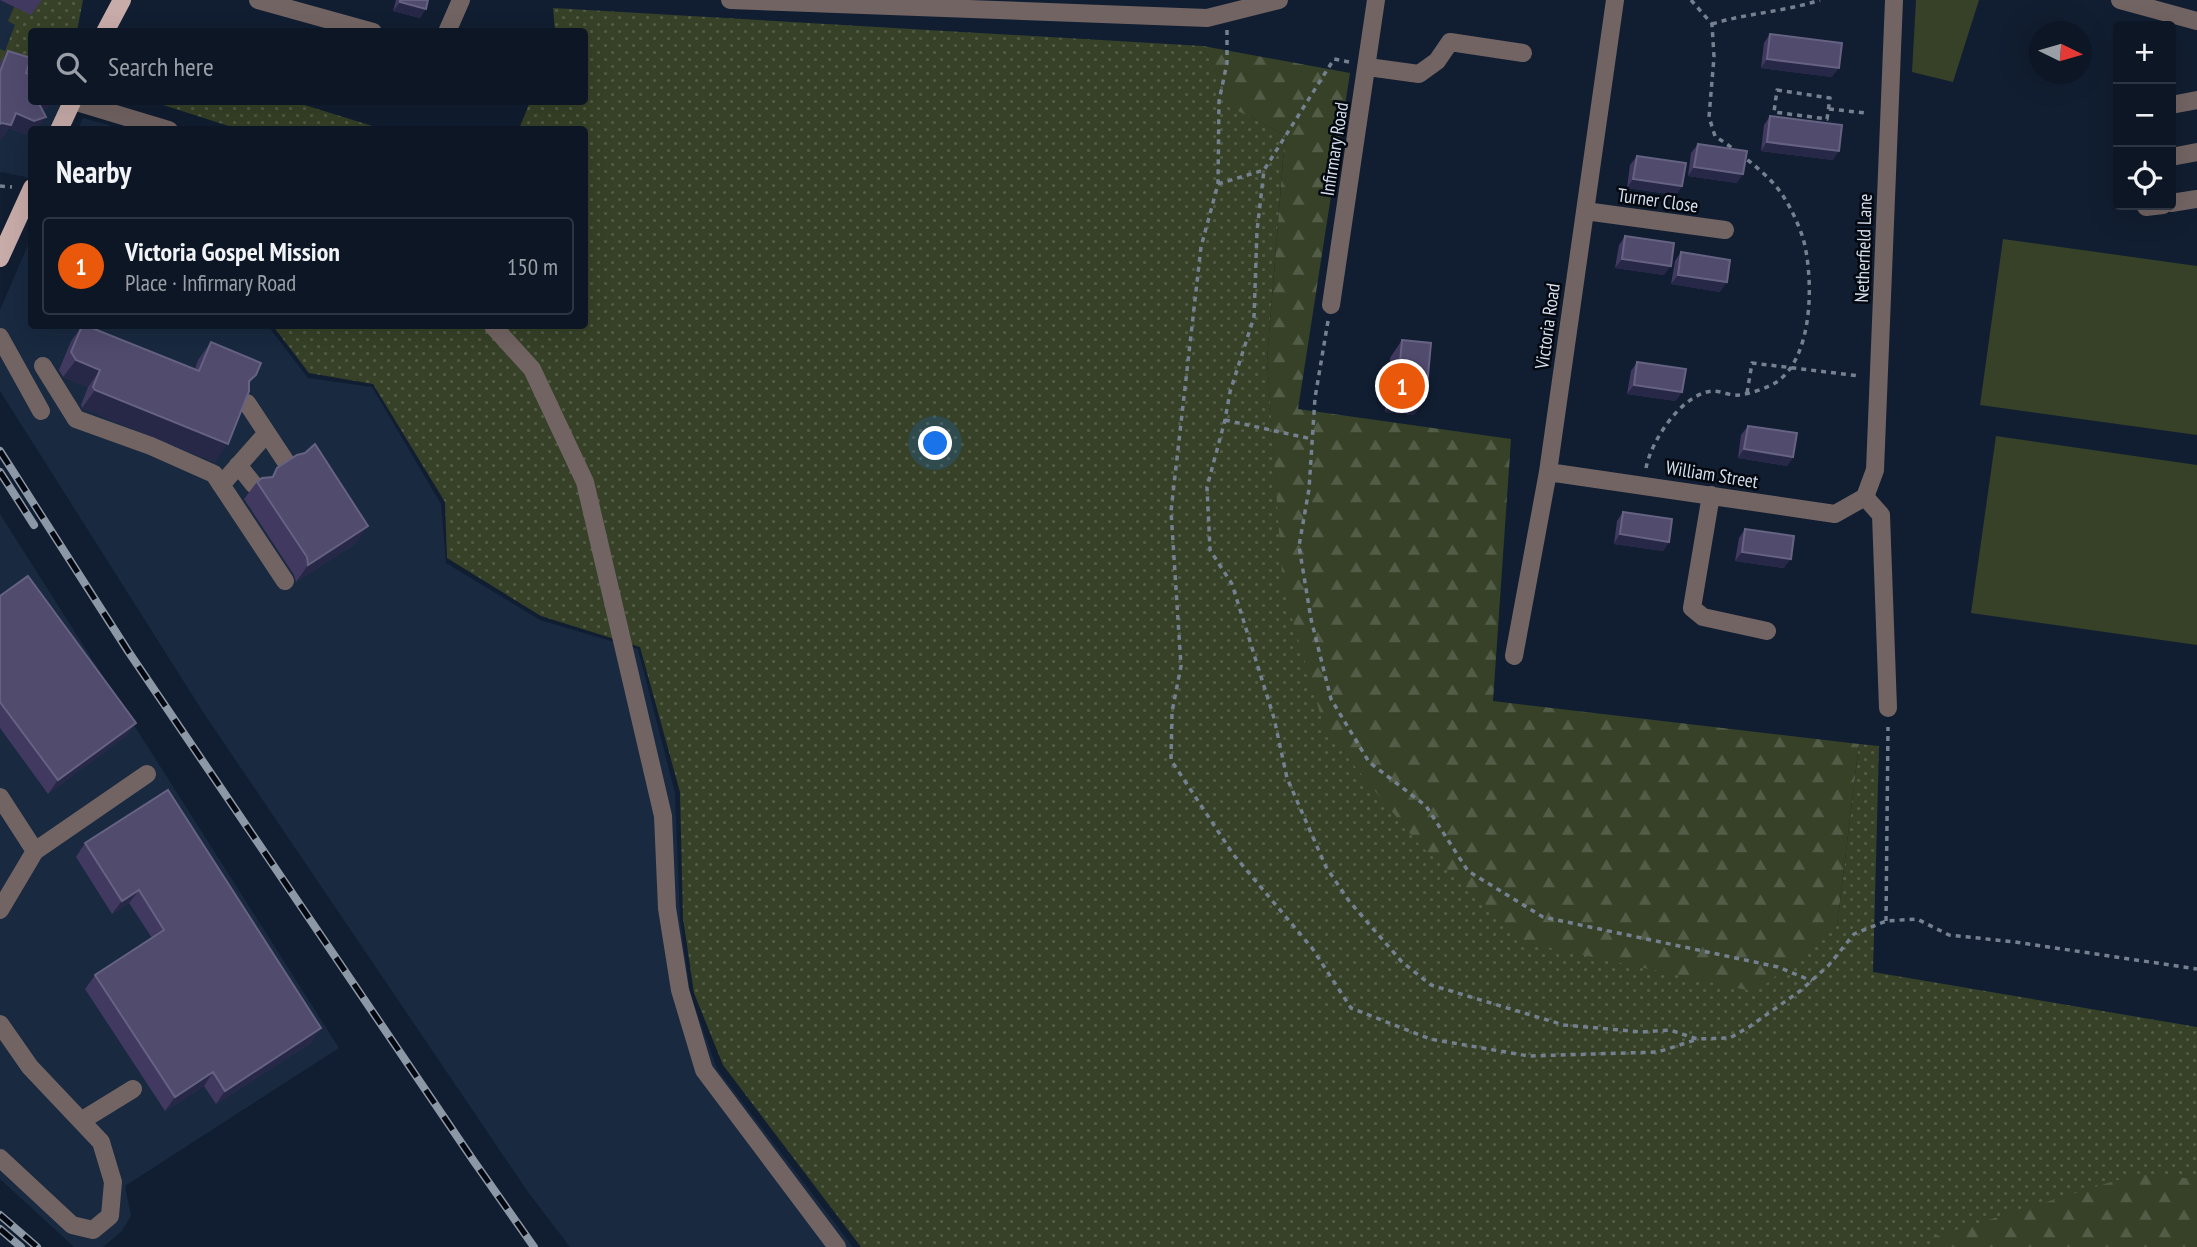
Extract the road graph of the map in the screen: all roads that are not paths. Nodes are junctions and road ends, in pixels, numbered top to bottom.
1 (107, 0) edge
2 (121, 0) edge
3 (258, 0) edge
4 (461, 0) edge
5 (730, 0) edge
6 (1279, 0) edge
7 (1377, 0) edge
8 (1615, 0) edge
9 (1894, 0) edge
10 (2120, 0) edge
11 (845, 3) edge
12 (2197, 21) edge
13 (105, 28) edge
14 (107, 28) edge
15 (359, 28) edge
16 (449, 28) edge
17 (1523, 53) dead end
18 (1368, 67) junction
19 (2197, 100) edge
20 (2176, 103) edge
21 (72, 105) edge
22 (84, 105) edge
23 (61, 126) edge
24 (155, 126) edge
25 (2197, 152) edge
26 (2176, 156) edge
27 (28, 197) edge
28 (2197, 199) edge
29 (2176, 203) edge
30 (1585, 211) junction
31 (1725, 230) dead end
32 (0, 258) edge
33 (1331, 305) road end
34 (496, 329) edge
35 (0, 337) edge
36 (43, 366) dead end
37 (247, 403) edge
38 (41, 411) dead end
39 (267, 433) junction
40 (286, 462) edge
41 (238, 465) junction
42 (1548, 472) junction
43 (221, 485) junction
44 (254, 485) dead end
45 (1711, 495) junction
46 (1865, 497) junction
47 (285, 581) dead end
48 (1767, 631) dead end
49 (1514, 656) dead end
50 (1888, 708) road end
51 (147, 774) dead end
52 (0, 796) edge
53 (35, 851) junction
54 (0, 910) edge
55 (0, 1024) edge
56 (133, 1089) dead end
57 (80, 1121) junction
58 (0, 1158) edge
59 (837, 1247) edge

1 - 13 main road
2 - 14 main road
3 - 15 street
4 - 16 street
5 - 11 street
6 - 11 street
7 - 18 street, Infirmary Road
8 - 30 street, Victoria Road
9 - 46 street, Netherfield Lane
10 - 12 street
17 - 18 street
18 - 33 street, Infirmary Road
19 - 20 street
21 - 23 main road
22 - 24 street
25 - 26 street
27 - 32 main road
28 - 29 street
30 - 31 street, Turner Close
30 - 42 street, Victoria Road
34 - 59 street
35 - 38 street
36 - 43 street
37 - 39 street
39 - 40 street
39 - 41 street
41 - 43 street
41 - 44 street
42 - 45 street, William Street
42 - 49 street, Victoria Road
43 - 47 street
45 - 46 street, William Street
45 - 48 street
46 - 50 street
51 - 53 street
52 - 53 street
53 - 54 street
55 - 57 street
56 - 57 street
57 - 58 street

